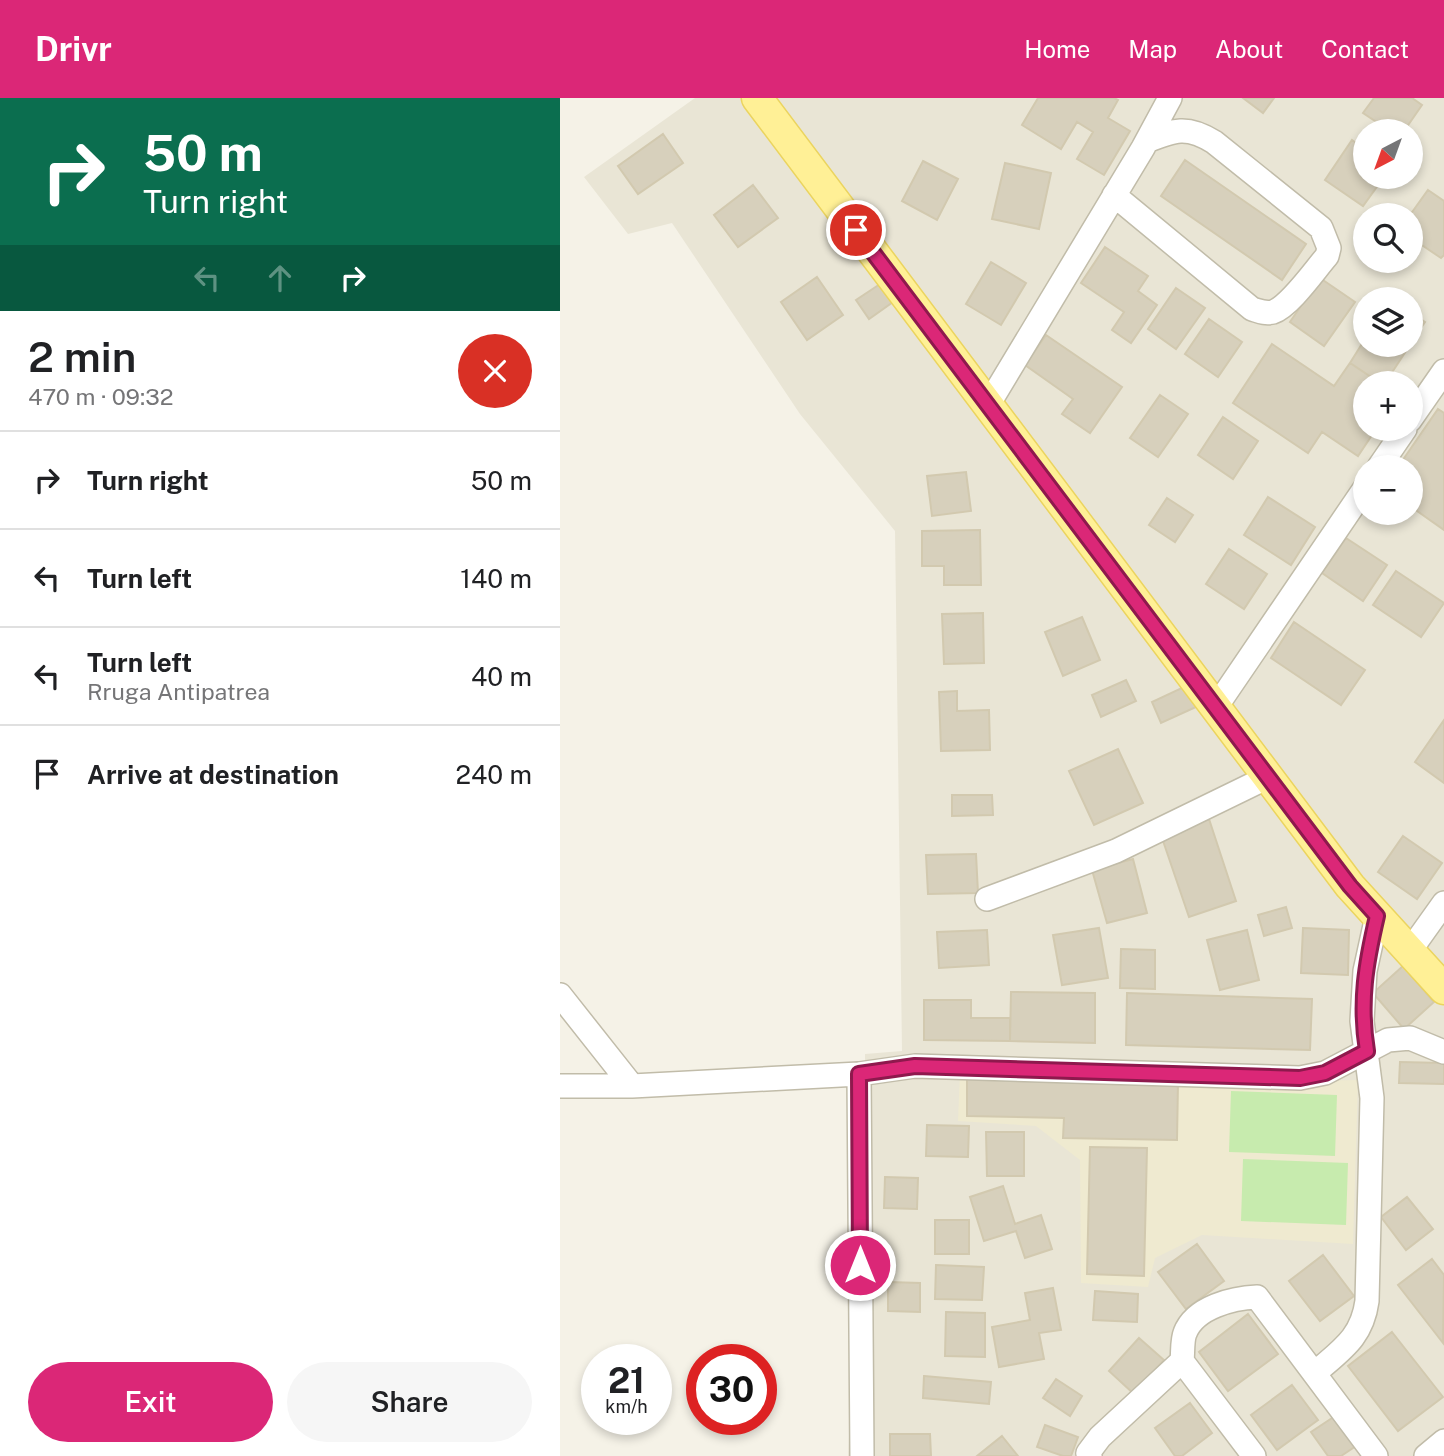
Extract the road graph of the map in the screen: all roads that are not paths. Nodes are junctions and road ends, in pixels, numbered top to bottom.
1 (757, 98) edge
2 (1170, 98) edge
3 (1147, 141) junction
4 (1114, 195) junction
5 (1444, 371) edge
6 (1423, 401) edge
7 (988, 405) junction
8 (1353, 506) edge
9 (1216, 708) junction
10 (1268, 777) junction
11 (987, 899) dead end
12 (1444, 903) edge
13 (1377, 916) junction
14 (1409, 952) junction
15 (1444, 989) edge
16 (560, 995) edge
17 (1367, 1051) junction
18 (1444, 1052) edge
19 (859, 1074) junction
20 (560, 1086) edge
21 (632, 1086) junction
22 (1182, 1361) junction
23 (1315, 1373) junction
24 (1444, 1441) edge
25 (862, 1456) edge
26 (1090, 1456) edge
27 (1254, 1456) edge
28 (1376, 1456) edge
29 (1426, 1456) edge

1 - 7 main road
2 - 3 street
3 - 4 street
3 - 4 street
4 - 7 street
5 - 6 street
7 - 9 main road
8 - 9 street
9 - 10 main road
10 - 11 street
10 - 13 main road
12 - 14 street
13 - 14 main road
13 - 17 street
14 - 15 main road
16 - 21 street
17 - 18 street
17 - 19 street
17 - 23 street
19 - 21 street
19 - 25 street
20 - 21 street
22 - 23 street
22 - 26 street
22 - 27 street
23 - 28 street
24 - 29 street

